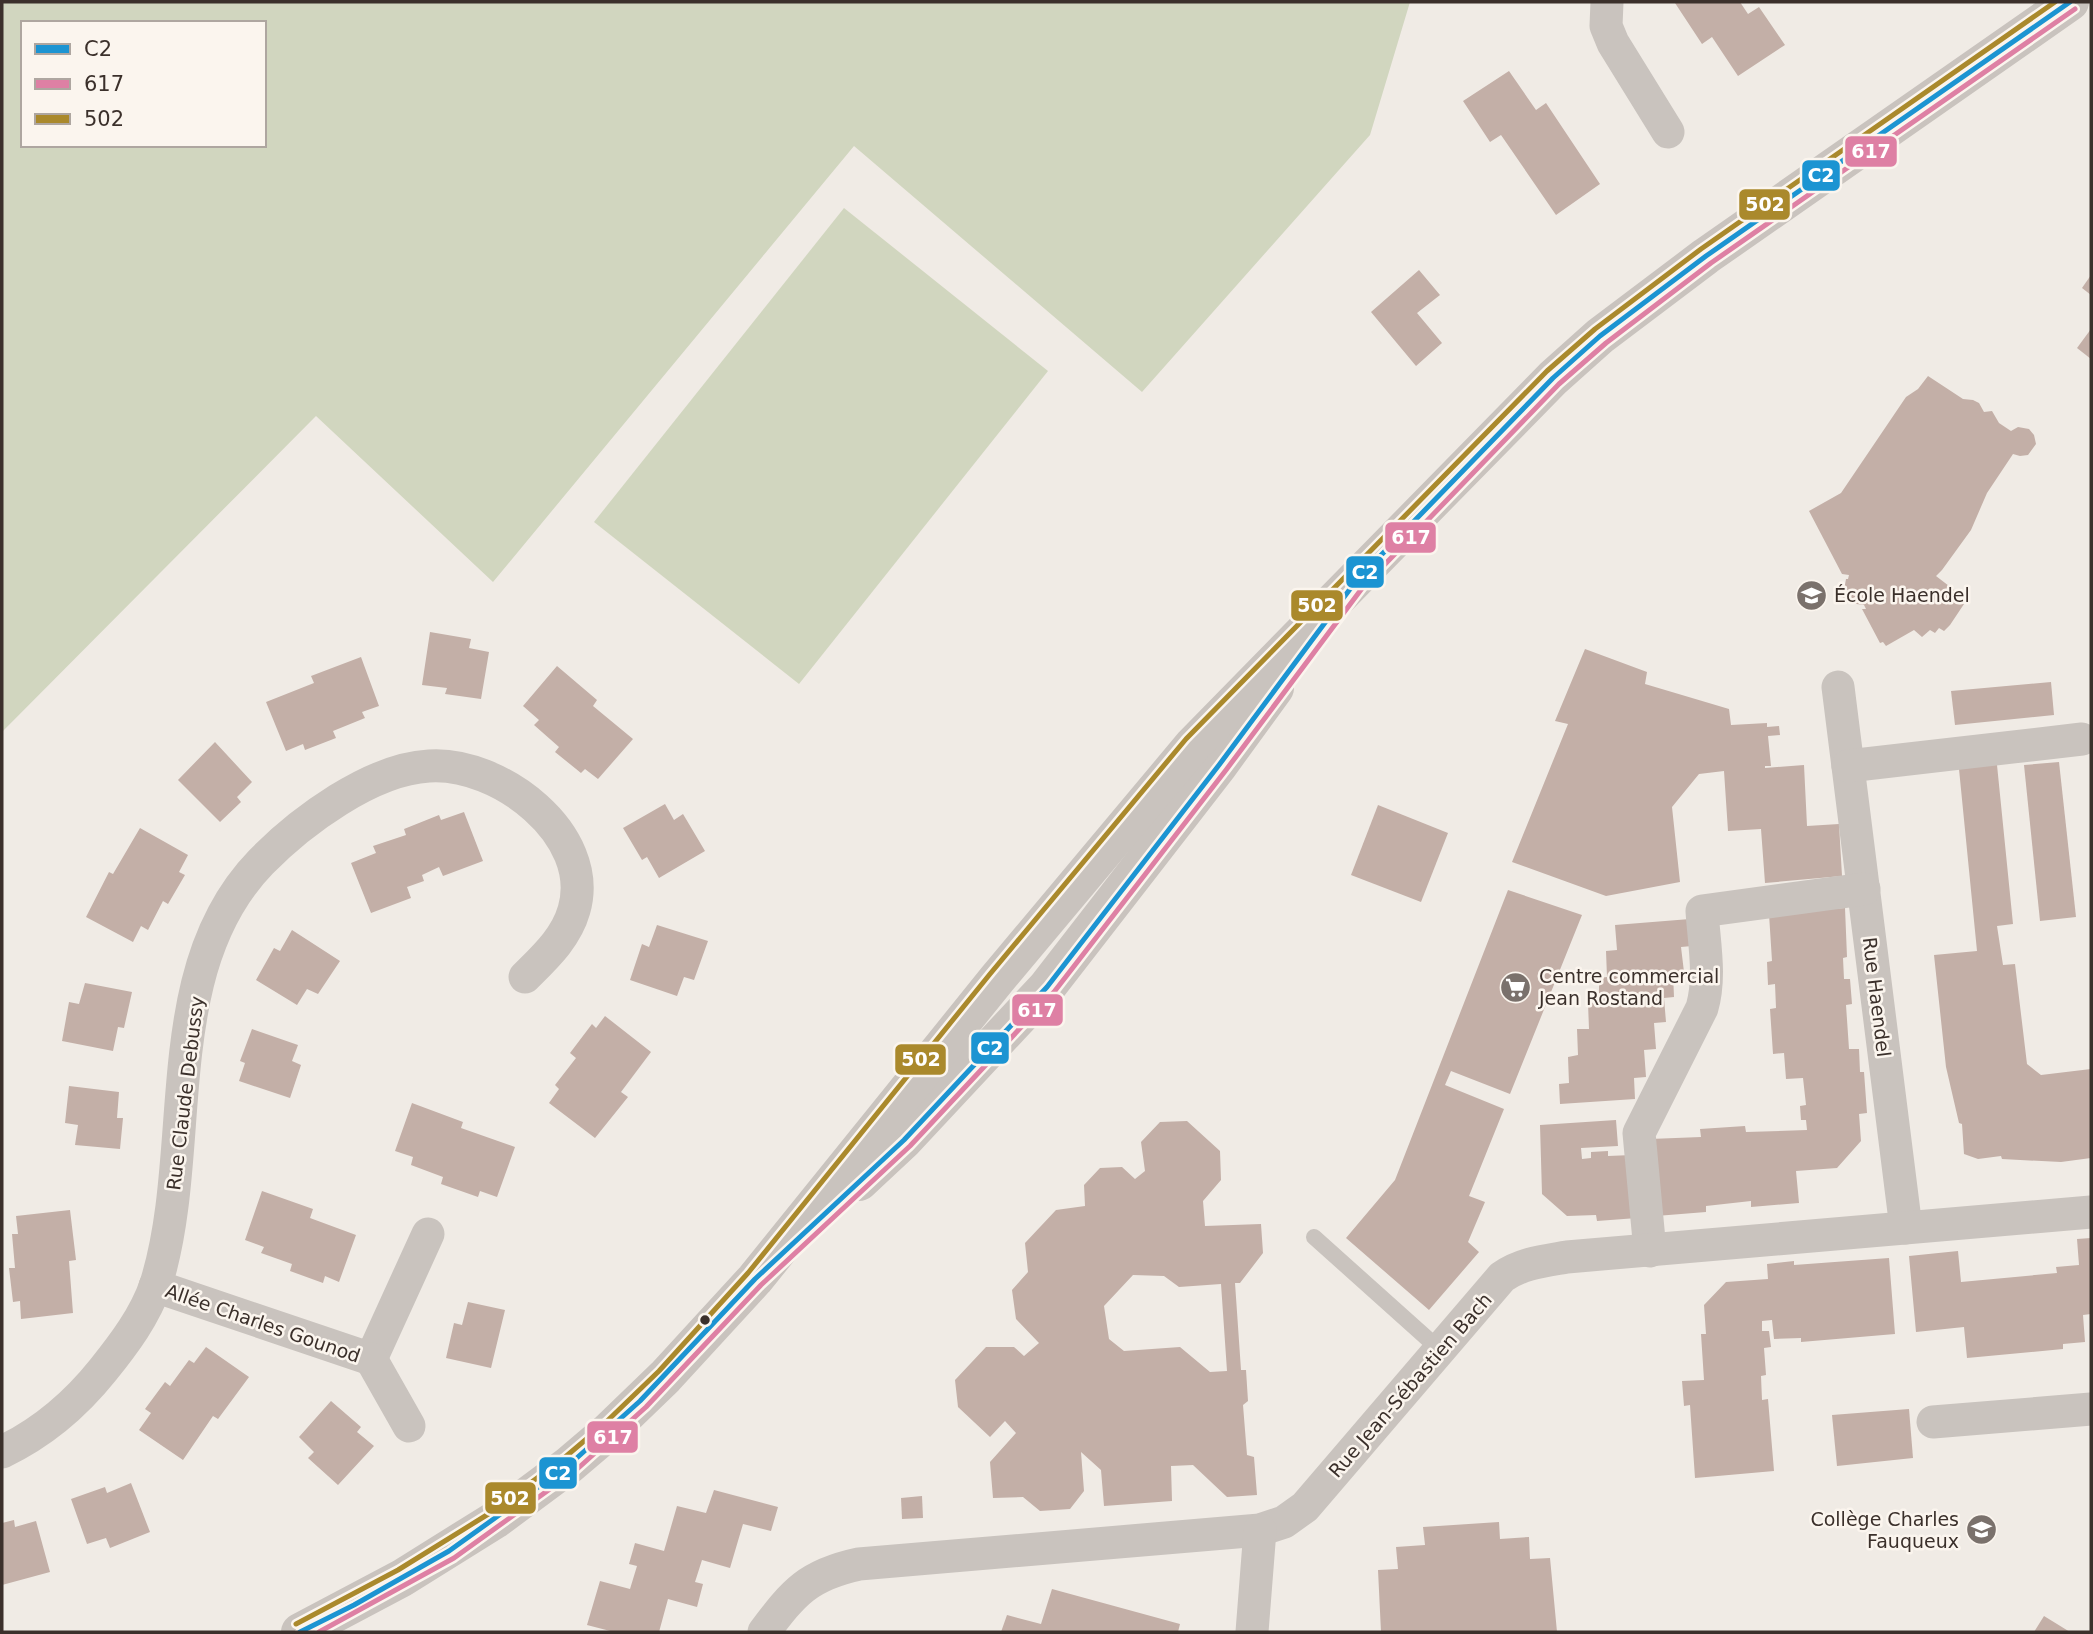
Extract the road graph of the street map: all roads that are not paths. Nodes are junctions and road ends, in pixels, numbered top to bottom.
1 (1607, 2) edge
2 (2070, 2) edge
3 (1668, 132) dead end
4 (1838, 687) dead end
5 (2082, 739) dead end
6 (1848, 766) junction
7 (1864, 889) junction
8 (525, 977) dead end
9 (2091, 1212) edge
10 (1906, 1228) junction
11 (428, 1234) dead end
12 (1314, 1237) dead end
13 (1650, 1251) junction
14 (155, 1286) junction
15 (1439, 1349) junction
16 (371, 1359) junction
17 (2091, 1409) edge
18 (1933, 1422) dead end
19 (409, 1426) dead end
20 (5, 1440) edge
21 (1261, 1530) junction
22 (300, 1632) edge
23 (764, 1632) edge
24 (1252, 1632) edge

1 - 3 street
2 - 22 street
4 - 6 street, Rue Haendel
5 - 6 street
6 - 7 street, Rue Haendel
7 - 10 street, Rue Haendel
7 - 13 street
8 - 14 street, Rue Claude Debussy
9 - 10 street, Rue Jean-Sébastien Bach
10 - 13 street, Rue Jean-Sébastien Bach
11 - 16 street, Allée Charles Gounod
12 - 15 lane
13 - 15 street, Rue Jean-Sébastien Bach
14 - 16 street, Allée Charles Gounod
14 - 20 street, Rue Claude Debussy
15 - 21 street, Rue Jean-Sébastien Bach
16 - 19 street, Allée Charles Gounod
17 - 18 street
21 - 23 street, Rue Jean-Sébastien Bach
21 - 24 street

